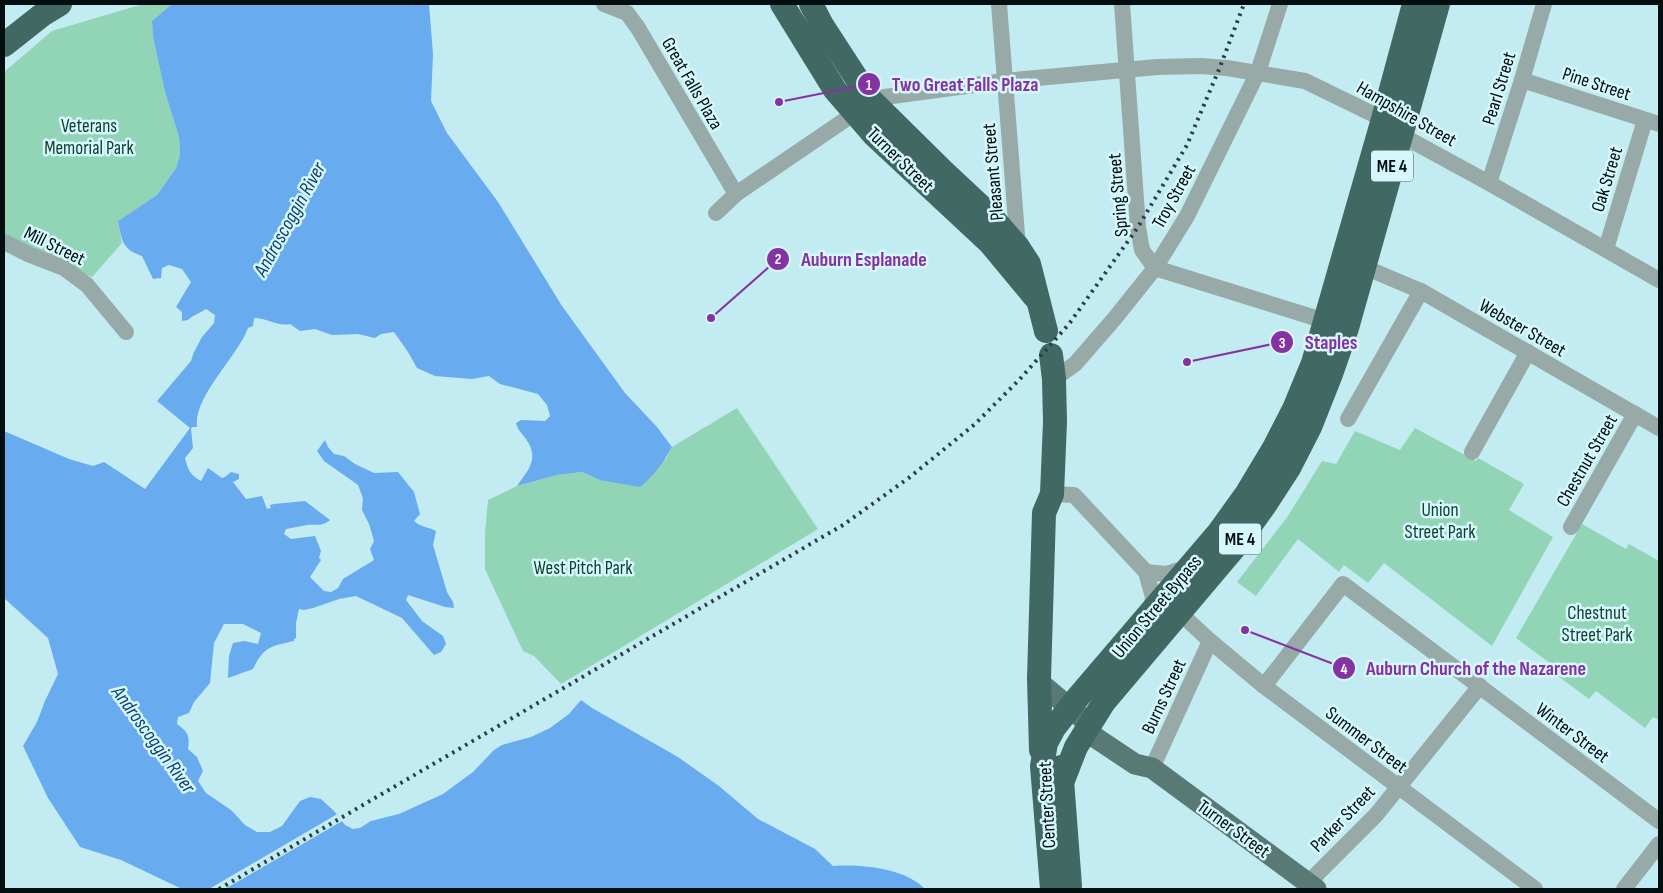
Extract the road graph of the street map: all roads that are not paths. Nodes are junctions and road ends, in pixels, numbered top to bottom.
1 (604, 4) edge
2 (782, 4) edge
3 (811, 4) edge
4 (1000, 4) edge
5 (1122, 4) edge
6 (1280, 4) edge
7 (1414, 4) edge
8 (1438, 4) edge
9 (1544, 4) edge
10 (46, 7) edge
11 (4, 45) edge
12 (1126, 70) junction
13 (1258, 72) junction
14 (1522, 80) junction
15 (1004, 81) junction
16 (862, 106) junction
17 (1383, 119) junction
18 (1652, 122) edge
19 (1401, 135) junction
20 (1489, 183) junction
21 (736, 194) junction
22 (716, 213) dead end
23 (4, 242) edge
24 (1018, 247) junction
25 (1606, 249) junction
26 (1364, 267) junction
27 (1155, 268) junction
28 (1659, 280) edge
29 (1421, 291) junction
30 (1038, 301) junction
31 (1336, 324) junction
32 (1046, 331) dead end
33 (126, 332) dead end
34 (1528, 352) junction
35 (1051, 355) dead end
36 (1054, 379) junction
37 (1635, 414) junction
38 (1348, 419) dead end
39 (1659, 428) edge
40 (1472, 452) dead end
41 (1052, 494) junction
42 (1571, 526) dead end
43 (1189, 567) junction
44 (1146, 572) junction
45 (1151, 612) junction
46 (1180, 613) junction
47 (1210, 641) junction
48 (1264, 686) junction
49 (1480, 686) junction
50 (1055, 702) junction
51 (1090, 724) junction
52 (1042, 766) junction
53 (1152, 768) junction
54 (1062, 783) junction
55 (1398, 788) junction
56 (1659, 821) edge
57 (1659, 844) edge
58 (1312, 886) edge
59 (1068, 888) edge
60 (1535, 889) edge
61 (1624, 889) edge

1 - 21 street, Great Falls Plaza
2 - 16 highway, Turner Street
3 - 16 highway, Turner Street
4 - 15 street, Pleasant Street
5 - 12 street, Spring Street
6 - 13 street, Troy Street
7 - 17 highway, Union Street Bypass / ME 4
8 - 19 highway, Union Street Bypass / ME 4
9 - 14 street, Pearl Street
10 - 11 highway
12 - 13 street, Hampshire Street
12 - 15 street, Hampshire Street
12 - 27 street, Spring Street
13 - 17 street, Hampshire Street
13 - 27 street, Troy Street
14 - 18 street, Pine Street
14 - 20 street, Pearl Street
15 - 16 street, Hampshire Street
15 - 24 street, Pleasant Street
16 - 21 street
16 - 24 highway, Turner Street
16 - 30 highway, Turner Street
17 - 19 street, Hampshire Street
17 - 31 highway, Union Street Bypass / ME 4
18 - 25 street, Oak Street
19 - 20 street, Hampshire Street
19 - 26 highway, Union Street Bypass / ME 4
20 - 25 street, Hampshire Street
21 - 22 street
23 - 33 street, Mill Street
24 - 30 highway, Turner Street
25 - 28 street, Hampshire Street
26 - 29 street, Webster Street
26 - 31 highway, Union Street Bypass / ME 4
27 - 31 street
27 - 36 street, Troy Street
29 - 34 street, Webster Street
29 - 38 street
30 - 32 highway, Turner Street
31 - 43 highway, Union Street Bypass / ME 4
31 - 46 highway, Union Street Bypass / ME 4
34 - 37 street, Webster Street
34 - 40 street
35 - 36 highway
36 - 41 highway
37 - 39 street, Webster Street
37 - 42 street, Chestnut Street
41 - 44 street
41 - 50 highway
43 - 44 street
43 - 45 highway, Union Street Bypass / ME 4
44 - 45 street
45 - 50 highway, Union Street Bypass / ME 4
46 - 47 street, Summer Street
46 - 51 highway, Union Street Bypass / ME 4
47 - 48 street, Summer Street
47 - 53 street, Burns Street
48 - 49 street, Winter Street
48 - 55 street, Summer Street
49 - 55 street, Parker Street
49 - 56 street, Winter Street
50 - 51 main road, Turner Street
50 - 52 highway
50 - 52 highway, Center Street / ME 4
50 - 54 highway
51 - 53 main road, Turner Street
51 - 54 highway, Center Street / ME 4
52 - 59 highway, Center Street / ME 4
53 - 58 main road, Turner Street
54 - 59 highway, Center Street / ME 4
55 - 58 street, Parker Street
55 - 60 street, Summer Street
57 - 61 street

